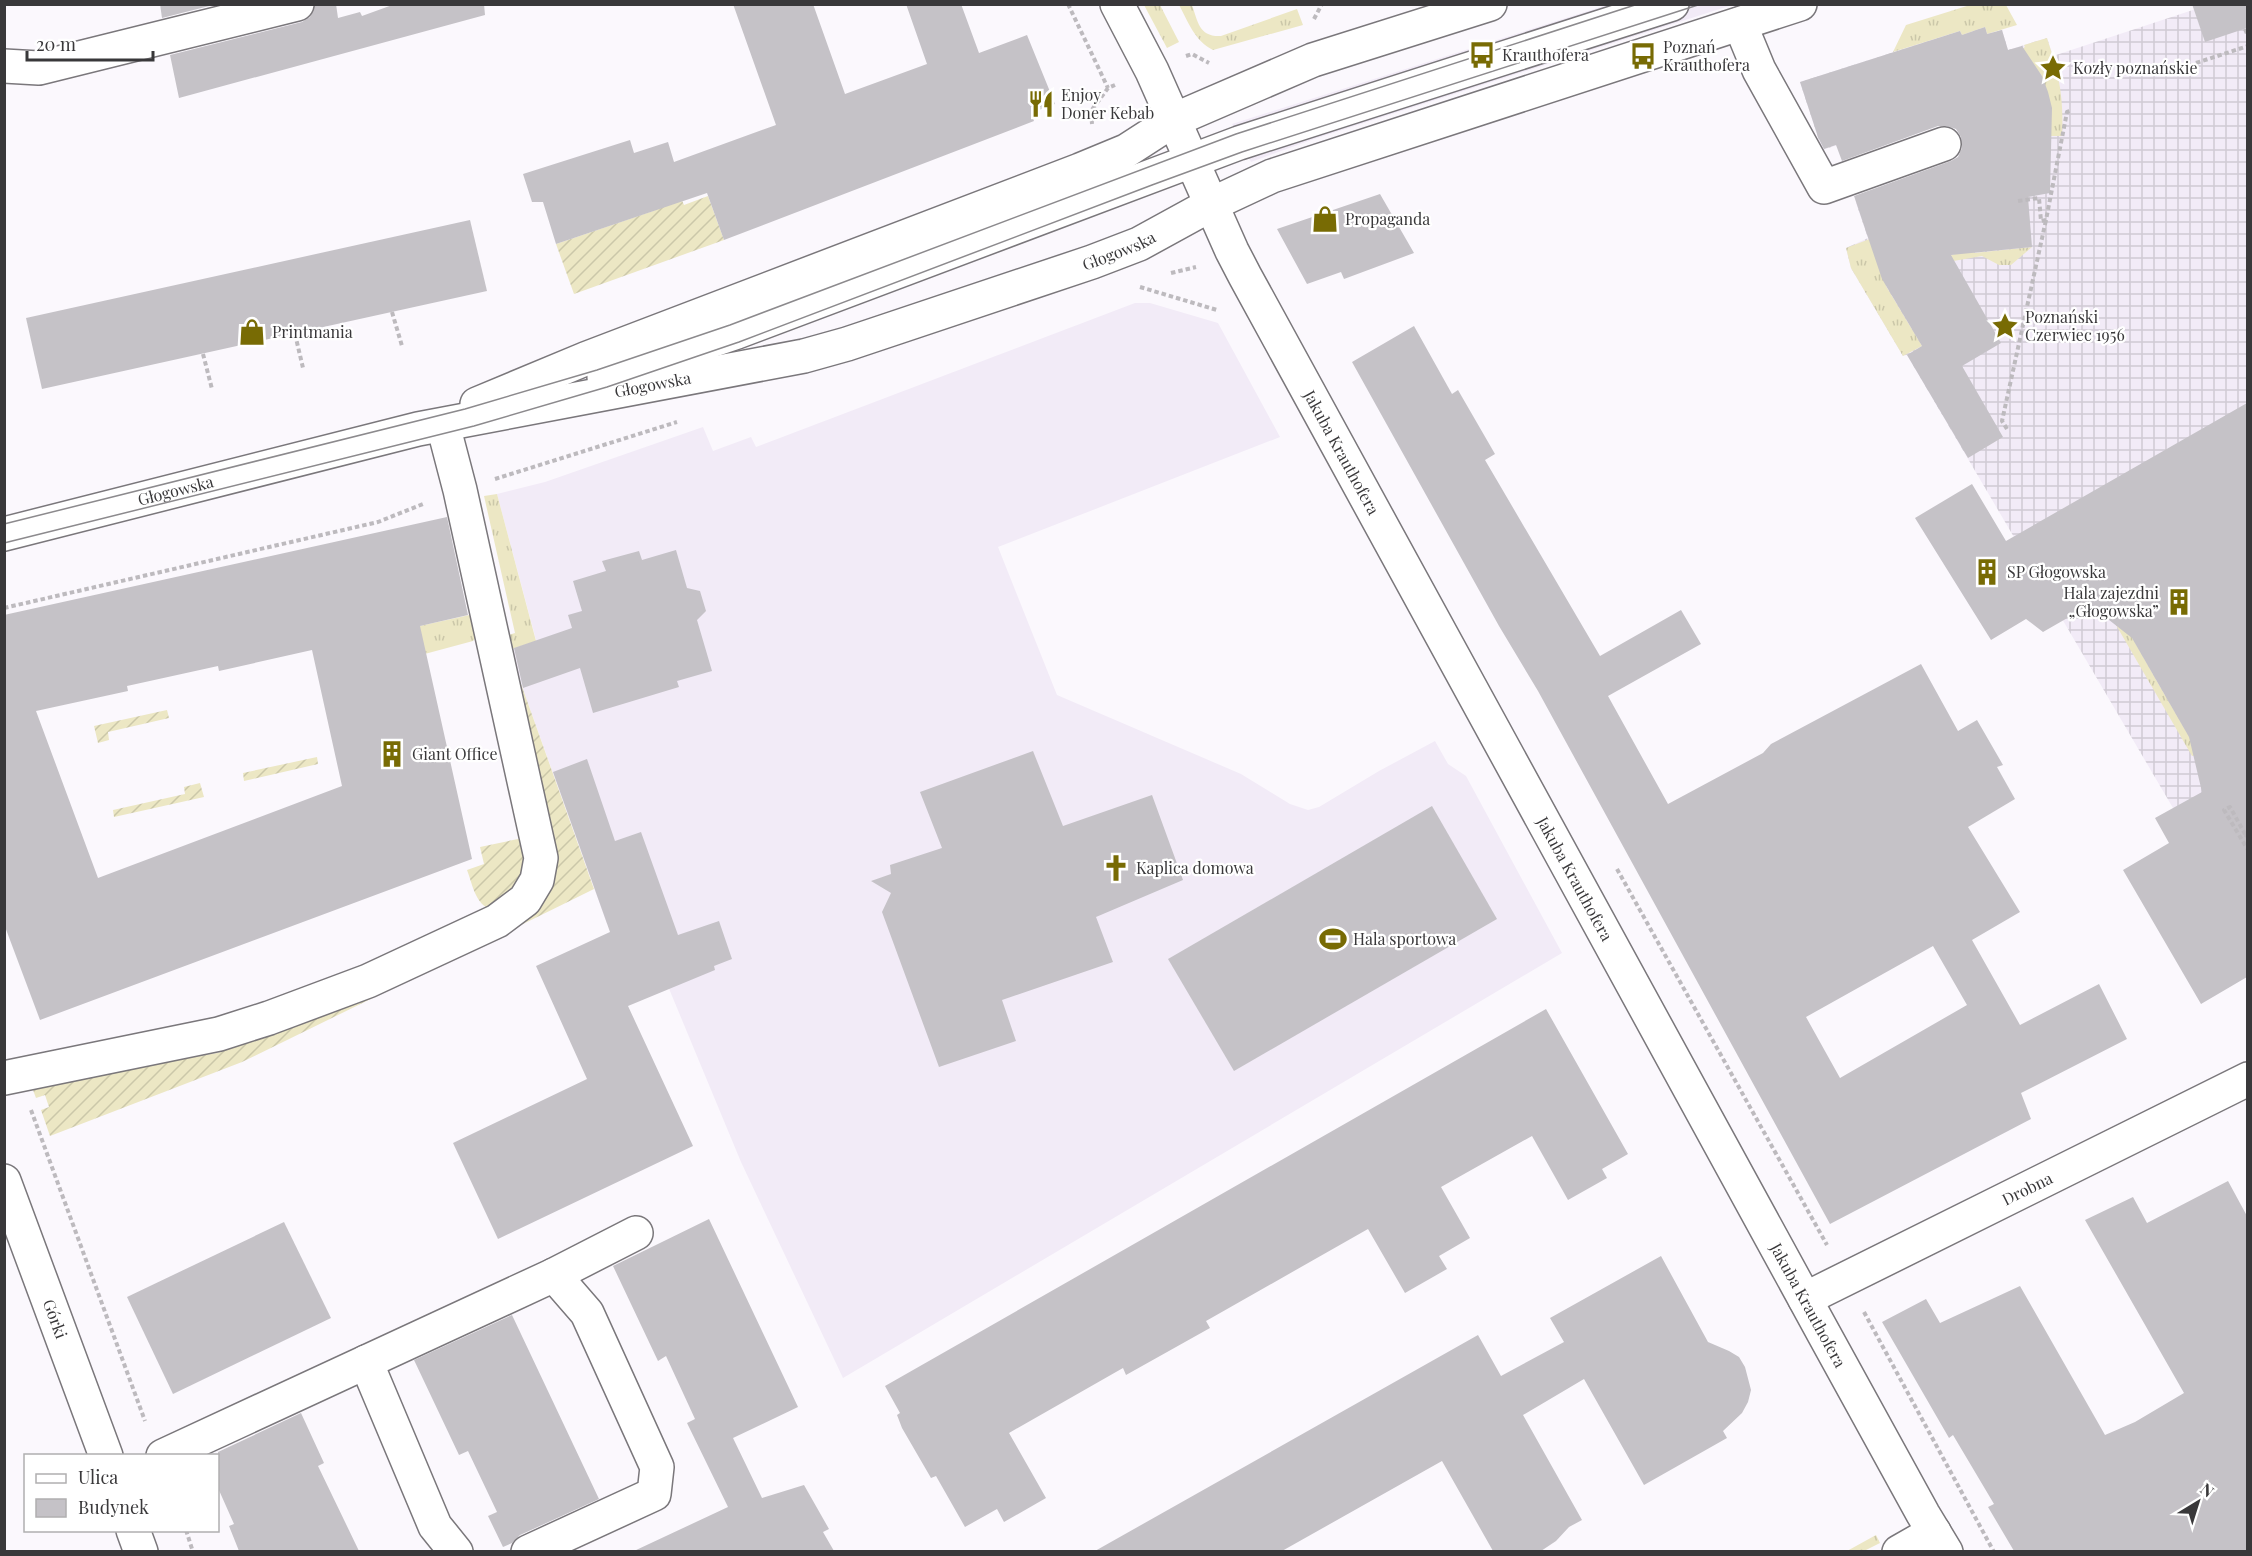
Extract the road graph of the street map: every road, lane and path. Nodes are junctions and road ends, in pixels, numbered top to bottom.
1 (297, 4) edge
2 (1068, 4) edge
3 (1117, 4) edge
4 (1490, 4) edge
5 (1672, 4) edge
6 (1800, 4) edge
7 (1740, 24) junction
8 (2246, 29) dead end
9 (2247, 36) edge
10 (2247, 46) edge
11 (2196, 63) dead end
12 (4, 66) edge
13 (1108, 88) dead end
14 (2070, 111) dead end
15 (1174, 120) junction
16 (1944, 144) dead end
17 (1192, 160) junction
18 (2018, 201) dead end
19 (1212, 204) junction
20 (2046, 220) junction
21 (1232, 251) junction
22 (1196, 267) dead end
23 (1140, 282) dead end
24 (1217, 310) dead end
25 (392, 312) dead end
26 (295, 334) dead end
27 (402, 346) dead end
28 (203, 354) dead end
29 (303, 368) dead end
30 (212, 389) dead end
31 (688, 419) dead end
32 (430, 427) junction
33 (2007, 429) dead end
34 (460, 490) junction
35 (4, 534) edge
36 (4, 608) edge
37 (2247, 837) edge
38 (2247, 850) edge
39 (11, 1076) edge
40 (2247, 1079) edge
41 (4, 1180) edge
42 (636, 1233) dead end
43 (554, 1275) junction
44 (1805, 1299) junction
45 (366, 1362) junction
46 (146, 1423) dead end
47 (106, 1454) edge
48 (165, 1454) edge
49 (134, 1532) edge
50 (187, 1532) edge
51 (1940, 1542) edge
52 (141, 1551) edge
53 (193, 1551) edge
54 (456, 1551) edge
55 (528, 1551) edge
56 (1899, 1551) edge

1 - 12 street
2 - 13 path
3 - 15 street, Jakuba Krauthofera
4 - 15 street, Głogowska
5 - 17 street
6 - 7 street, Głogowska
7 - 16 street
7 - 19 street, Głogowska
8 - 9 path
10 - 11 path
14 - 20 path
15 - 17 street, Jakuba Krauthofera
15 - 32 street, Głogowska
17 - 19 street, Jakuba Krauthofera
17 - 32 street
18 - 20 path
19 - 21 street, Jakuba Krauthofera
19 - 32 street, Głogowska
20 - 33 path
21 - 22 path
21 - 44 street, Jakuba Krauthofera
23 - 24 path
25 - 27 path
26 - 29 path
28 - 30 path
31 - 34 path
32 - 34 street
32 - 35 street, Głogowska
34 - 36 path
34 - 39 street
37 - 38 path
39 - 46 path
40 - 44 street, Drobna
41 - 47 street, Górki
42 - 43 street
43 - 45 street
43 - 55 street
44 - 51 street, Jakuba Krauthofera
45 - 48 street
45 - 54 street
49 - 52 street
50 - 53 path
51 - 56 street

